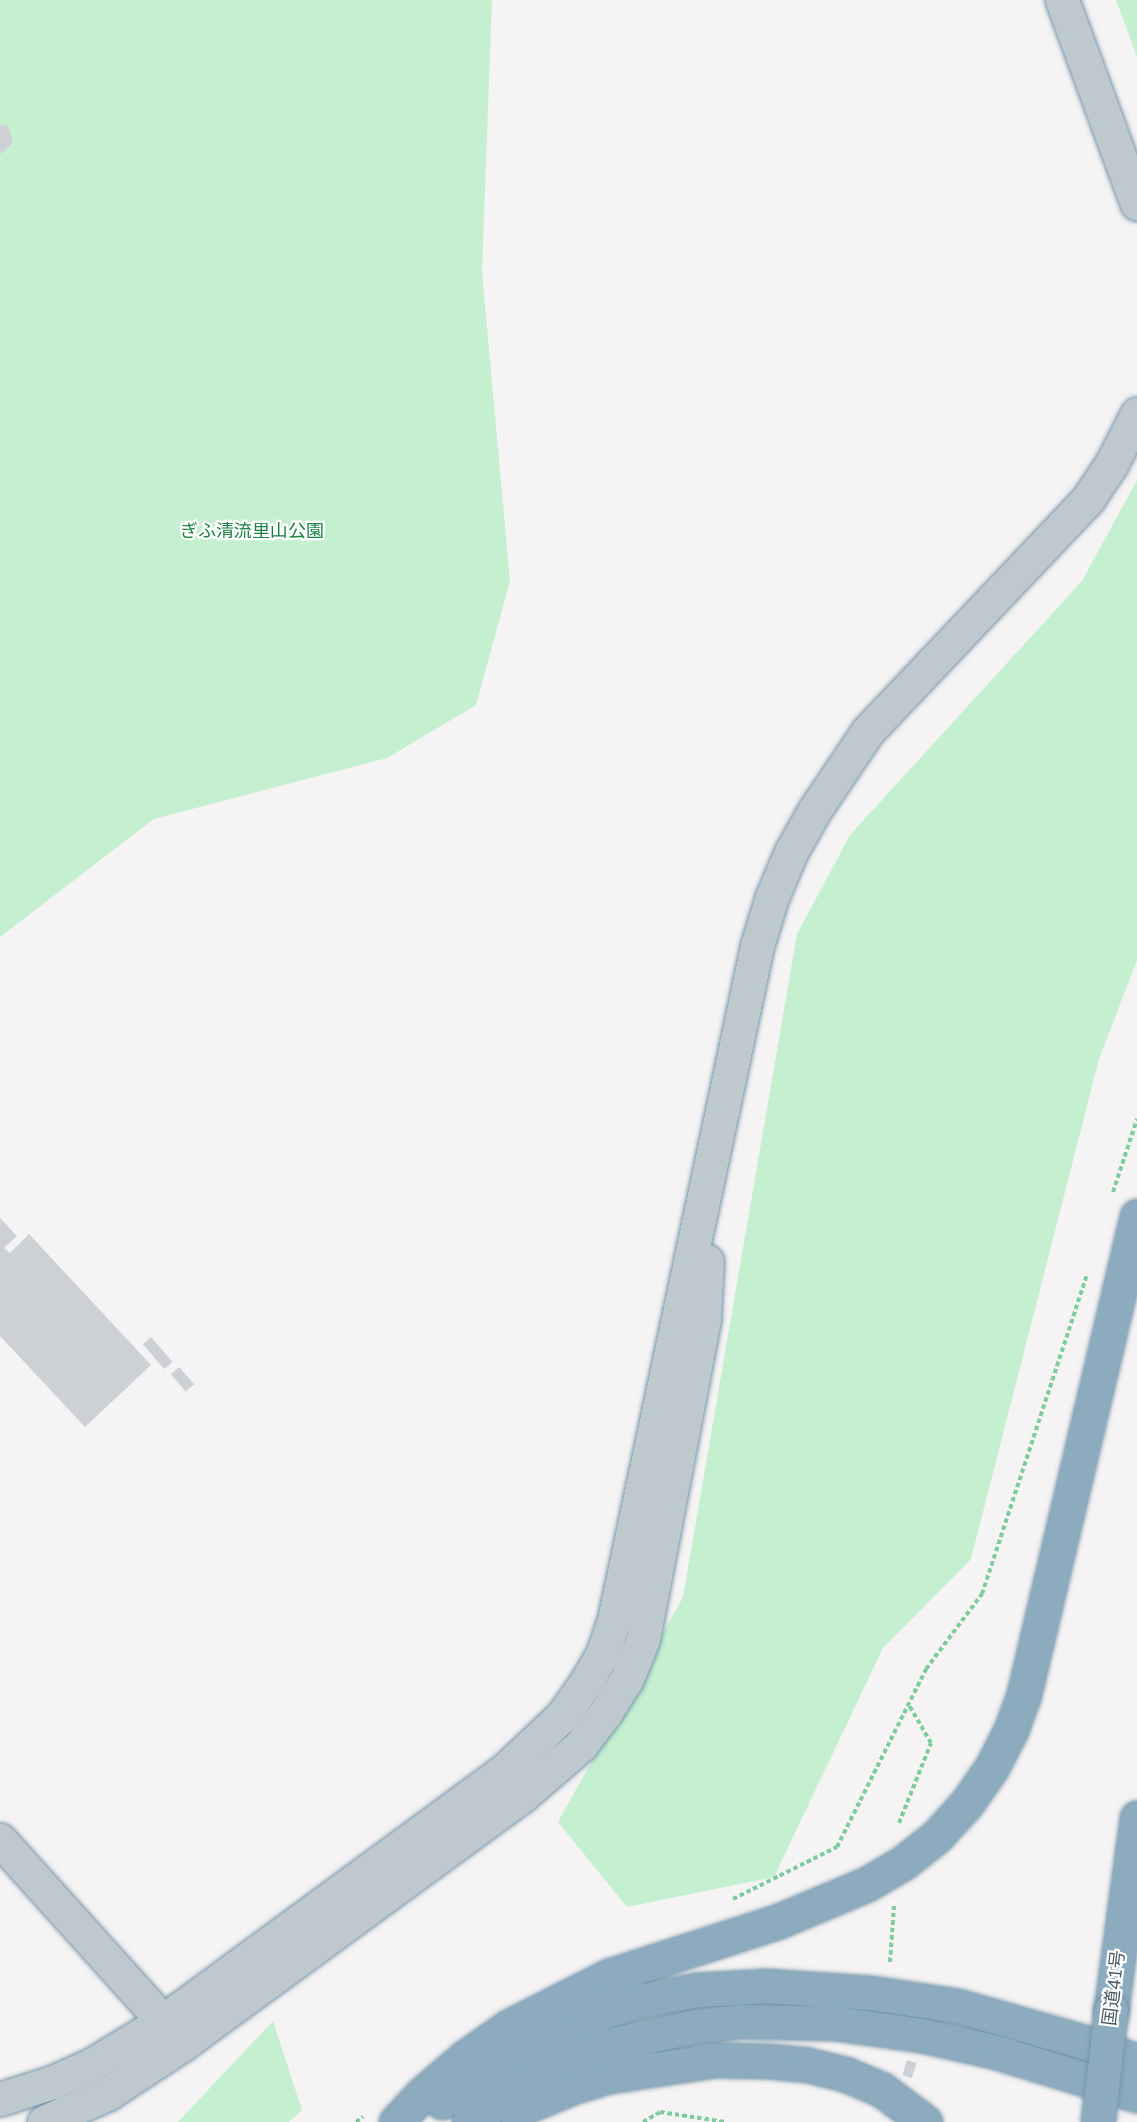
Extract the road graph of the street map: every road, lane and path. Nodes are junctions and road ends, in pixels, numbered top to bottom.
1 (1062, 0) edge
2 (1137, 204) edge
3 (1137, 414) edge
4 (1137, 1119) edge
5 (1112, 1196) dead end
6 (1137, 1216) edge
7 (1090, 1262) dead end
8 (908, 1704) junction
9 (1137, 1818) edge
10 (899, 1834) dead end
11 (0, 1840) edge
12 (731, 1900) dead end
13 (894, 1903) dead end
14 (1137, 1947) edge
15 (889, 1974) dead end
16 (1120, 2014) junction
17 (173, 2033) junction
18 (1137, 2061) edge
19 (1137, 2095) edge
20 (0, 2099) edge
21 (380, 2118) edge
22 (1105, 2121) edge
23 (44, 2122) edge
24 (356, 2122) edge
25 (417, 2122) edge
26 (470, 2122) edge
27 (492, 2122) edge
28 (643, 2122) edge
29 (725, 2122) edge
30 (925, 2122) edge

1 - 2 street
3 - 17 street
4 - 5 path
6 - 21 highway
7 - 8 path
8 - 10 path
8 - 12 path
9 - 16 highway, 国道41号
11 - 17 street
13 - 15 path
14 - 16 highway, 国道41号
16 - 22 highway, 国道41号
17 - 20 street
17 - 23 street
18 - 25 highway
19 - 26 highway
21 - 24 path
27 - 30 highway
28 - 29 path

